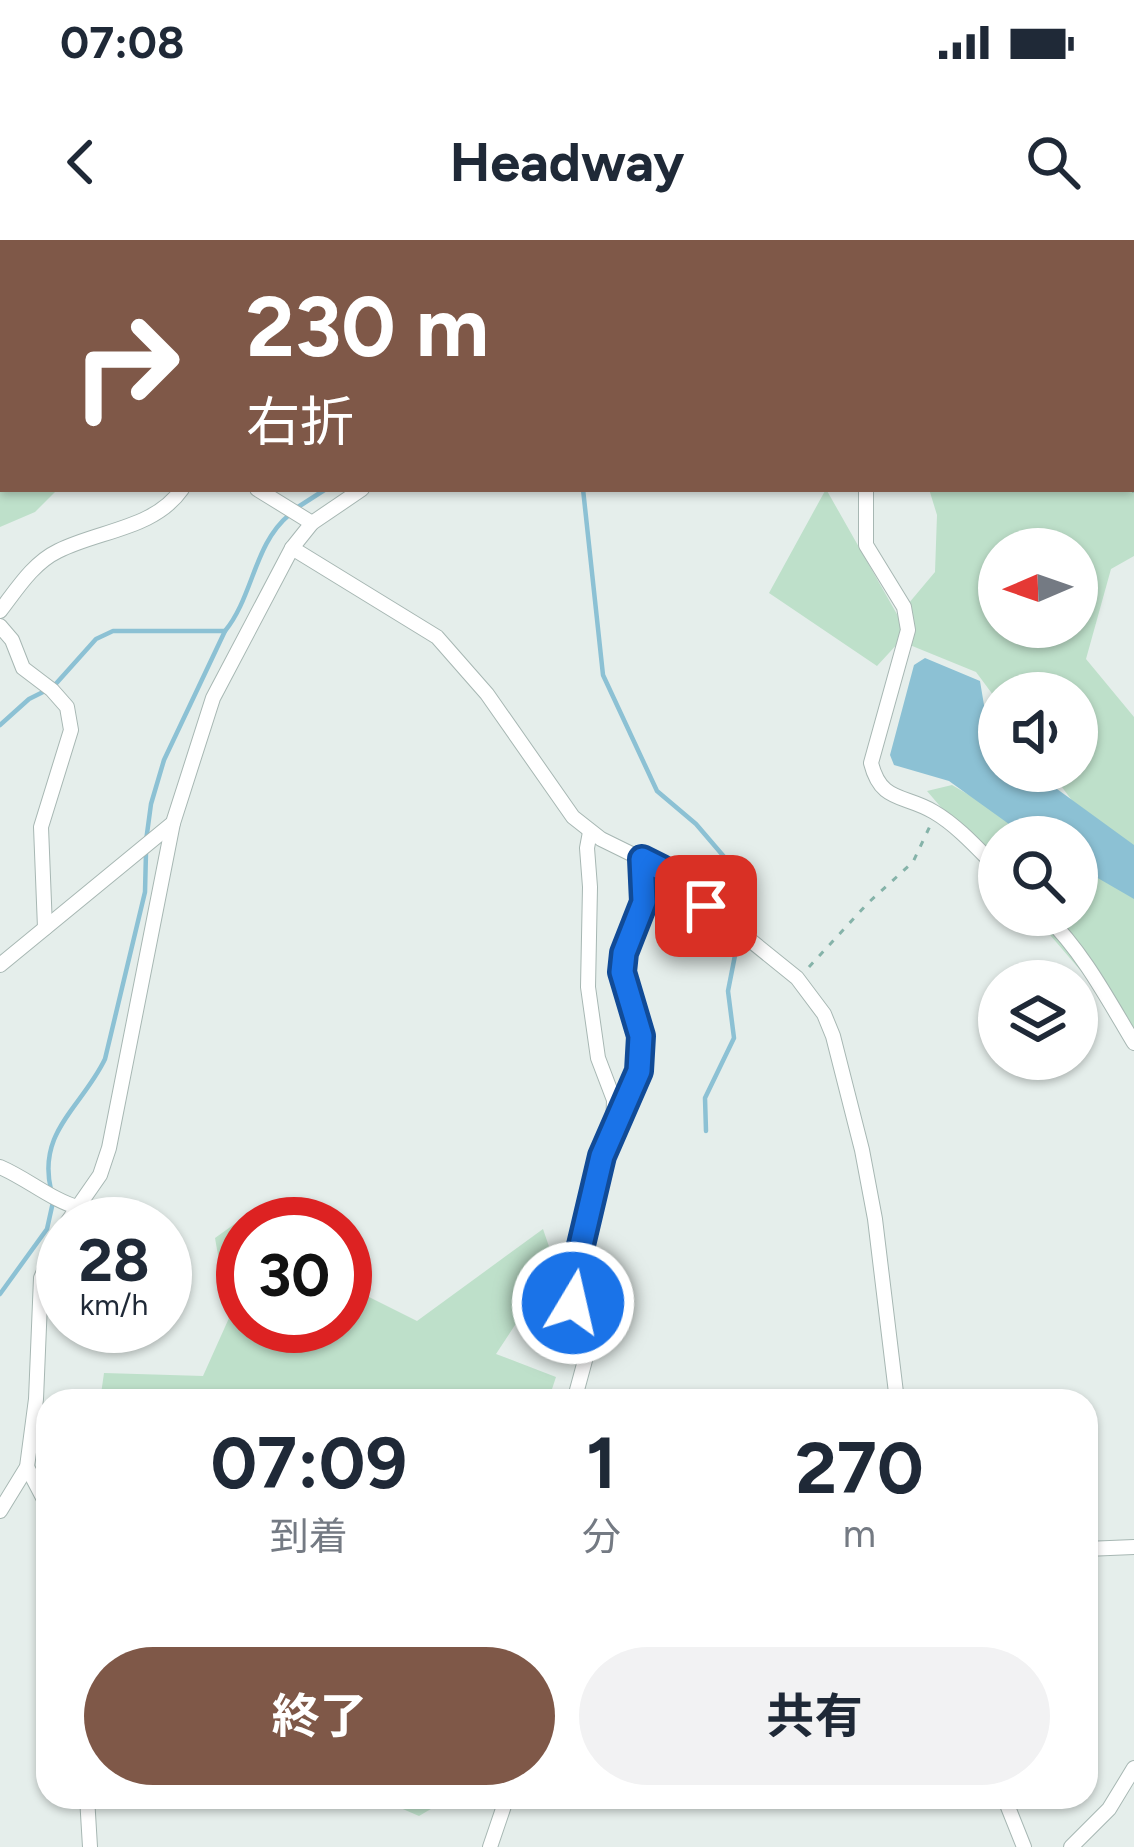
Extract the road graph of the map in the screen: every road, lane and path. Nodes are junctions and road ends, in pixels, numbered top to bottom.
1 (179, 492) edge
2 (262, 492) edge
3 (355, 492) edge
4 (866, 492) edge
5 (301, 516) junction
6 (292, 548) junction
7 (0, 611) edge
8 (0, 626) edge
9 (935, 813) junction
10 (173, 823) junction
11 (590, 832) junction
12 (978, 851) edge
13 (642, 859) junction
14 (45, 928) junction
15 (1067, 936) edge
16 (0, 964) edge
17 (797, 978) junction
18 (1134, 1043) edge
19 (614, 1128) junction
20 (0, 1167) edge
21 (54, 1197) edge
22 (87, 1197) edge
23 (38, 1353) edge
24 (36, 1389) edge
25 (577, 1389) edge
26 (896, 1389) edge
27 (36, 1400) edge
28 (27, 1467) junction
29 (36, 1484) edge
30 (0, 1511) edge
31 (1134, 1547) edge
32 (1098, 1548) edge
33 (1134, 1768) edge
34 (88, 1809) edge
35 (503, 1809) edge
36 (1009, 1809) edge
37 (90, 1847) edge
38 (490, 1847) edge
39 (1024, 1847) edge
40 (1074, 1847) edge

1 - 7 street
2 - 5 street
3 - 5 street
4 - 9 street
5 - 6 street
6 - 10 street
6 - 11 street
8 - 14 street
9 - 12 street
9 - 17 path
10 - 14 street
10 - 22 street
11 - 13 street
11 - 19 street
13 - 17 street
13 - 19 street
14 - 16 street
15 - 18 street
17 - 26 street
19 - 25 street
20 - 21 street
23 - 24 street
27 - 28 street
28 - 29 street
28 - 30 street
31 - 32 street
33 - 40 street
34 - 37 street
35 - 38 street
36 - 39 street

